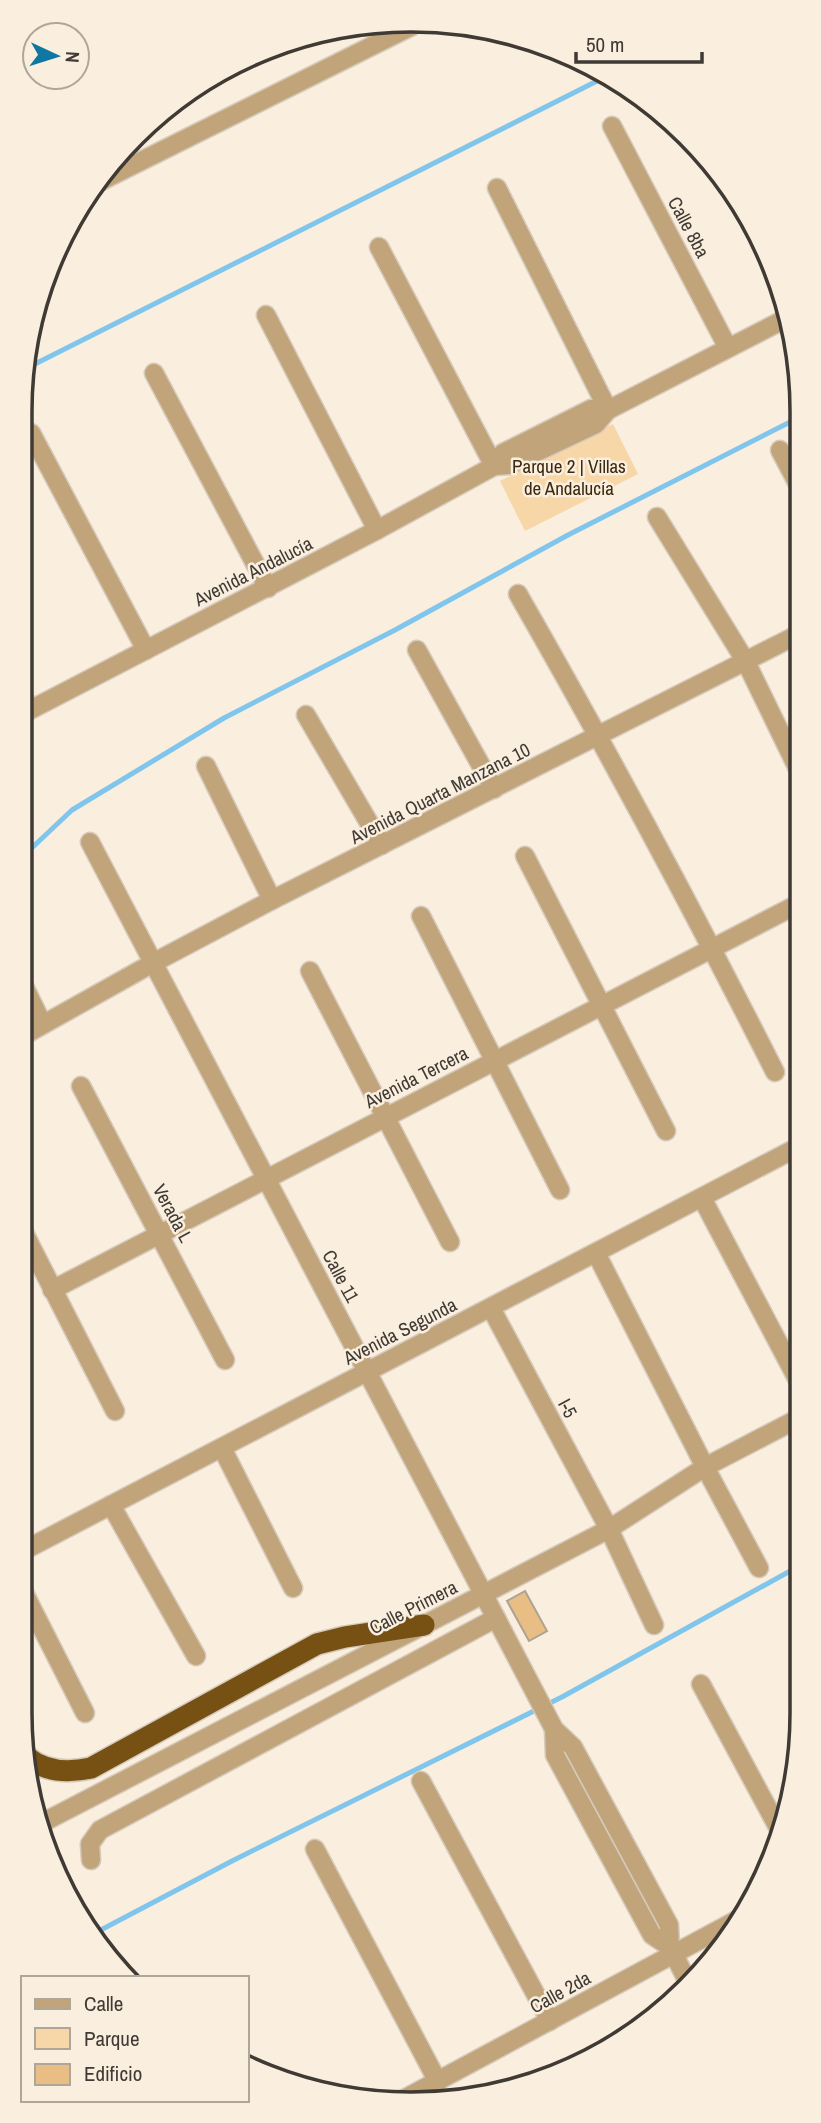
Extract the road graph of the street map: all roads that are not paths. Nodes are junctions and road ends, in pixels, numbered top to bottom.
1 (399, 32) edge
2 (612, 126) dead end
3 (115, 174) edge
4 (496, 188) dead end
5 (379, 247) dead end
6 (266, 315) dead end
7 (779, 322) edge
8 (728, 348) junction
9 (154, 373) dead end
10 (608, 410) junction
11 (32, 435) edge
12 (779, 450) dead end
13 (494, 466) junction
14 (790, 470) edge
15 (657, 517) dead end
16 (377, 530) junction
17 (268, 588) junction
18 (518, 594) dead end
19 (790, 639) edge
20 (146, 650) junction
21 (417, 650) dead end
22 (746, 662) junction
23 (32, 709) edge
24 (306, 715) dead end
25 (600, 736) junction
26 (790, 752) edge
27 (206, 766) dead end
28 (494, 789) junction
29 (90, 842) dead end
30 (382, 845) junction
31 (525, 856) dead end
32 (272, 900) junction
33 (790, 908) edge
34 (421, 916) dead end
35 (712, 948) junction
36 (153, 962) junction
37 (310, 971) dead end
38 (32, 1003) edge
39 (601, 1005) junction
40 (42, 1023) junction
41 (32, 1030) edge
42 (493, 1061) junction
43 (775, 1072) dead end
44 (81, 1086) dead end
45 (386, 1117) junction
46 (666, 1131) dead end
47 (790, 1151) edge
48 (266, 1179) junction
49 (559, 1190) dead end
50 (702, 1198) junction
51 (160, 1234) junction
52 (450, 1242) dead end
53 (32, 1249) edge
54 (596, 1253) junction
55 (52, 1290) junction
56 (491, 1308) junction
57 (225, 1360) dead end
58 (790, 1365) edge
59 (367, 1372) junction
60 (116, 1411) dead end
61 (790, 1423) edge
62 (222, 1448) junction
63 (705, 1466) junction
64 (111, 1505) junction
65 (609, 1529) junction
66 (32, 1546) edge
67 (760, 1567) dead end
68 (293, 1588) dead end
69 (484, 1594) junction
70 (32, 1609) edge
71 (496, 1618) junction
72 (425, 1625) junction
73 (654, 1625) dead end
74 (196, 1656) dead end
75 (701, 1684) dead end
76 (85, 1713) dead end
77 (551, 1723) junction
78 (35, 1761) edge
79 (421, 1781) dead end
80 (47, 1820) edge
81 (774, 1820) edge
82 (617, 1831) junction
83 (601, 1839) junction
84 (315, 1849) dead end
85 (91, 1860) dead end
86 (723, 1927) edge
87 (672, 1950) junction
88 (684, 1974) edge
89 (550, 2021) junction
90 (438, 2082) junction
91 (419, 2092) edge

1 - 3 street
2 - 8 street, Calle 8ba
4 - 10 street
5 - 13 street
6 - 16 street
7 - 8 street, Avenida Andalucía
8 - 10 street, Avenida Andalucía
9 - 17 street
10 - 13 street, Avenida Andalucía
11 - 20 street
12 - 14 street
13 - 16 street, Avenida Andalucía
15 - 22 street
16 - 17 street, Avenida Andalucía
17 - 20 street, Avenida Andalucía
18 - 25 street
19 - 22 street, Avenida Quarta Manzana 10
20 - 23 street, Avenida Andalucía
21 - 28 street
22 - 25 street, Avenida Quarta Manzana 10
22 - 26 street
24 - 30 street
25 - 28 street, Avenida Quarta Manzana 10
25 - 35 street
27 - 32 street
28 - 30 street, Avenida Quarta Manzana 10
29 - 36 street, Calle 11
30 - 32 street, Avenida Quarta Manzana 10
31 - 39 street
32 - 36 street, Avenida Quarta Manzana 10
33 - 35 street, Avenida Tercera
34 - 42 street
35 - 39 street, Avenida Tercera
35 - 43 street
36 - 40 street, Avenida Quarta Manzana 10
36 - 48 street, Calle 11
37 - 45 street
38 - 40 street
39 - 42 street, Avenida Tercera
39 - 46 street
40 - 41 street, Avenida Quarta Manzana 10
42 - 45 street, Avenida Tercera
42 - 49 street
44 - 51 street, Verada L
45 - 48 street, Avenida Tercera
45 - 52 street
47 - 50 street, Avenida Segunda
48 - 51 street, Avenida Tercera
48 - 59 street, Calle 11
50 - 54 street, Avenida Segunda
50 - 58 street
51 - 55 street, Avenida Tercera
51 - 57 street, Verada L
53 - 55 street
54 - 56 street, Avenida Segunda
54 - 63 street
55 - 60 street
56 - 59 street, Avenida Segunda
56 - 65 street, I-5
59 - 62 street, Avenida Segunda
59 - 69 street, Calle 11
61 - 63 street, Calle Primera
62 - 64 street, Avenida Segunda
62 - 68 street
63 - 65 street, Calle Primera
63 - 67 street
64 - 66 street, Avenida Segunda
64 - 74 street
65 - 69 street, Calle Primera
65 - 73 street, I-5
69 - 71 street, Calle 11
69 - 72 street, Calle Primera
70 - 76 street
71 - 77 street, Calle 11
71 - 85 street
72 - 78 highway
72 - 80 street, Calle Primera
75 - 81 street
77 - 82 street, Calle 11
77 - 83 street, Calle 11
79 - 89 street
82 - 83 street
82 - 87 street, Calle 11
83 - 87 street, Calle 11
84 - 90 street
86 - 87 street, Calle 2da
87 - 88 street, Calle 11
87 - 89 street, Calle 2da
89 - 90 street, Calle 2da
90 - 91 street, Calle 2da

